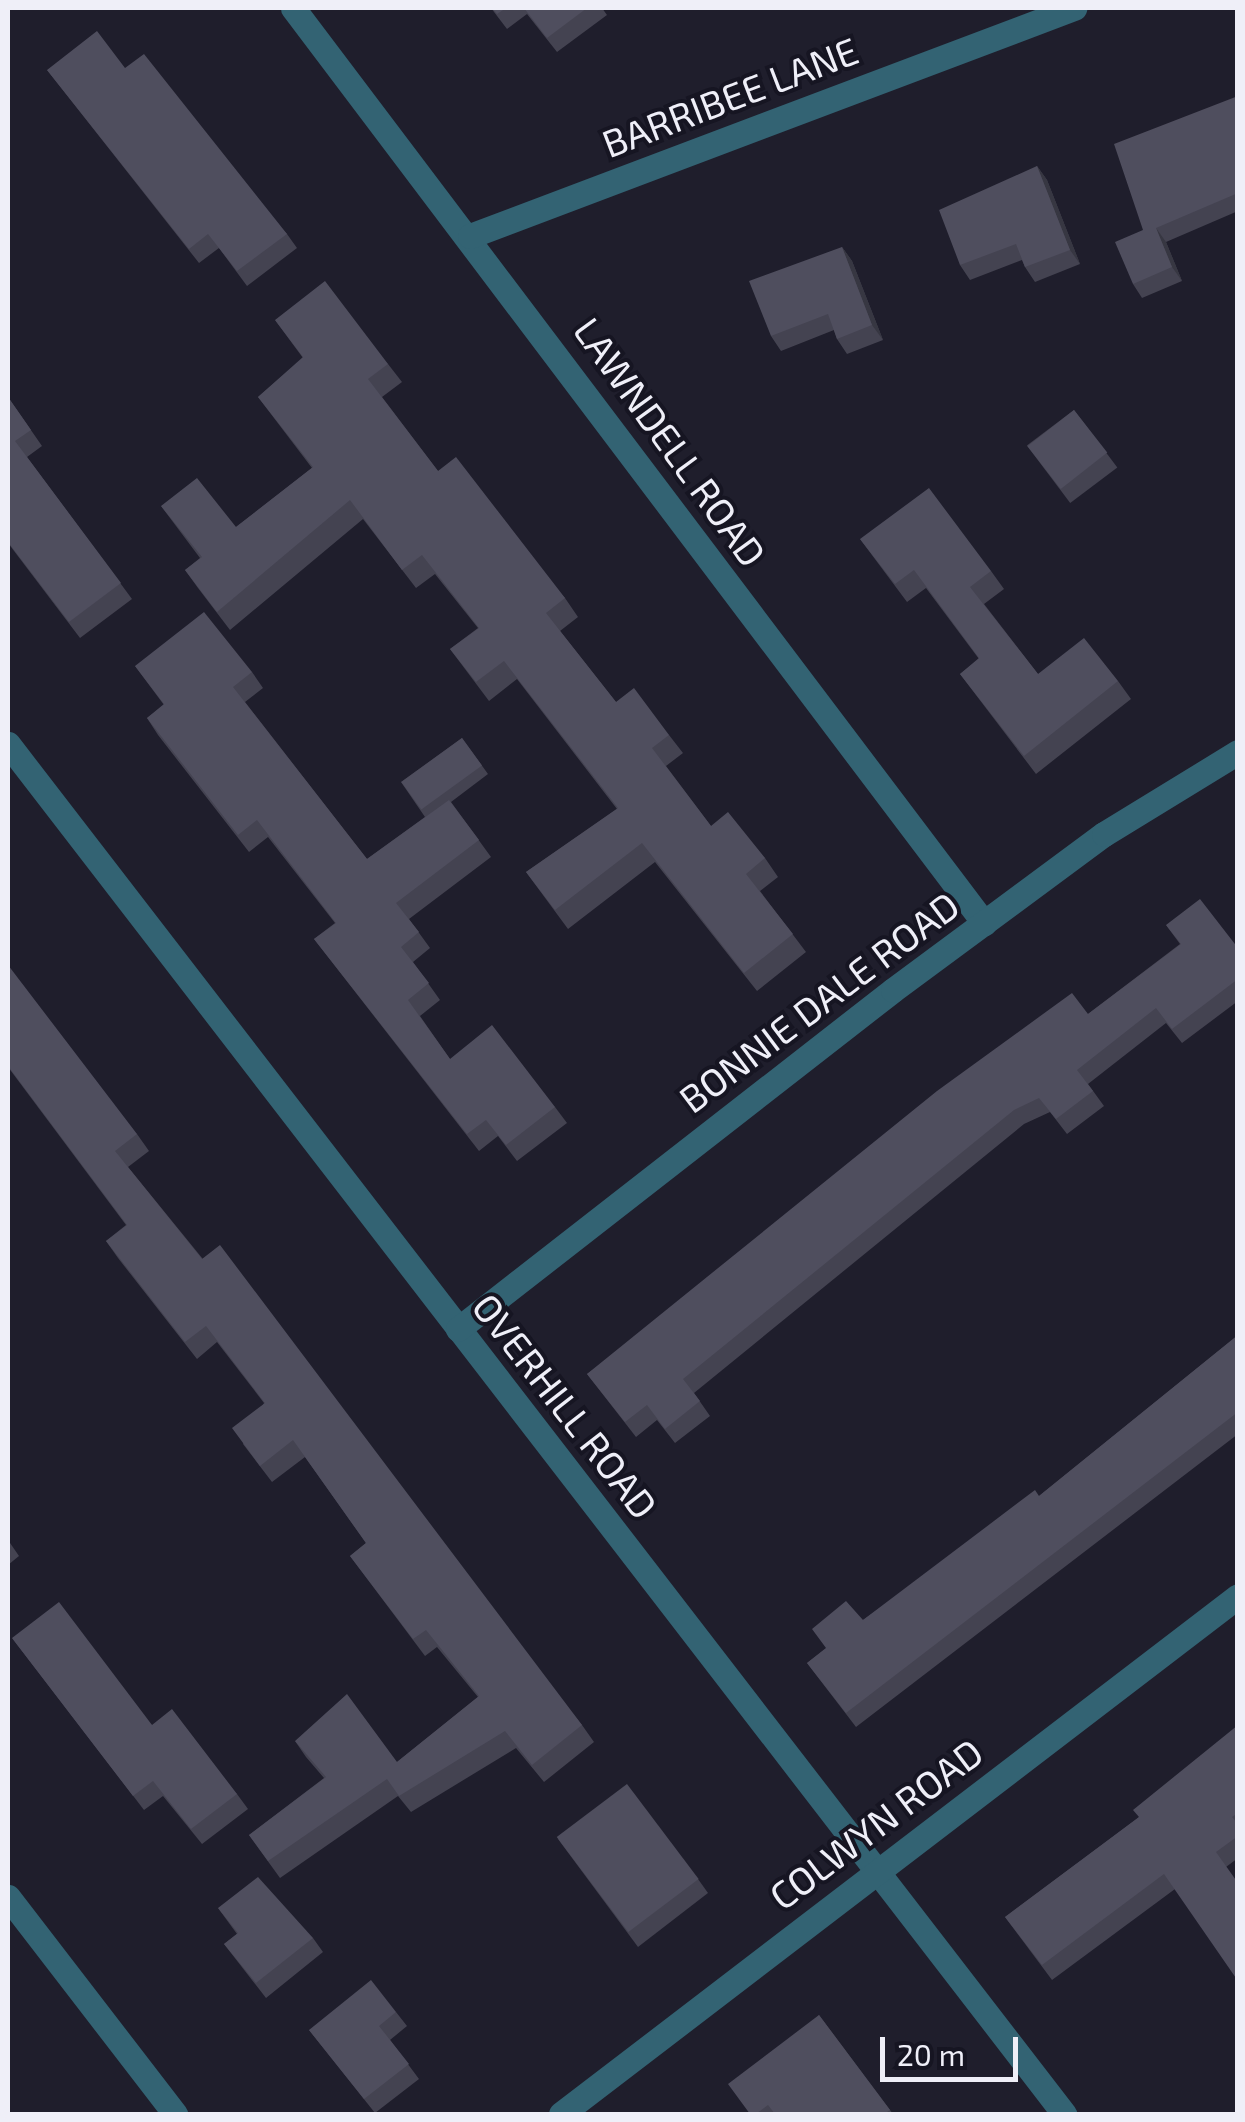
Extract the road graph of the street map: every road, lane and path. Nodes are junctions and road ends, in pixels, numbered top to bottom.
1 (293, 8) edge
2 (1074, 8) edge
3 (470, 236) junction
4 (8, 744) edge
5 (1238, 752) edge
6 (984, 923) junction
7 (458, 1329) junction
8 (1238, 1596) edge
9 (875, 1872) junction
10 (8, 1897) edge
11 (175, 2114) edge
12 (560, 2114) edge
13 (1064, 2114) edge

1 - 3 street, LAWNDELL ROAD
2 - 3 street, BARRIBEE LANE
3 - 6 street, LAWNDELL ROAD
4 - 7 street, OVERHILL ROAD
5 - 6 street, BONNIE DALE ROAD
6 - 7 street, BONNIE DALE ROAD
7 - 9 street, OVERHILL ROAD
8 - 9 street, COLWYN ROAD
9 - 12 street, COLWYN ROAD
9 - 13 street, OVERHILL ROAD
10 - 11 street

